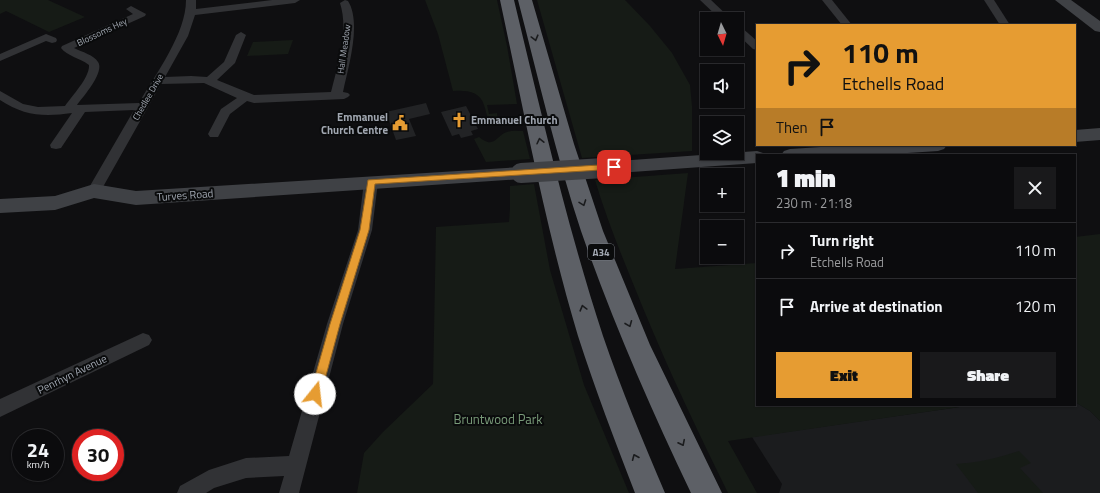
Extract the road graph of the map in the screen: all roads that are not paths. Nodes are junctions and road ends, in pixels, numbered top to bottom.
1 (191, 0) edge
2 (295, 0) edge
3 (507, 0) edge
4 (525, 0) edge
5 (705, 0) edge
6 (827, 0) edge
7 (989, 0) edge
8 (1062, 0) edge
9 (345, 3) dead end
10 (131, 9) dead end
11 (718, 12) edge
12 (191, 13) junction
13 (846, 24) edge
14 (1004, 24) edge
15 (1100, 28) edge
16 (241, 35) dead end
17 (744, 35) edge
18 (50, 37) dead end
19 (756, 46) edge
20 (0, 58) edge
21 (209, 81) junction
22 (157, 82) junction
23 (0, 95) edge
24 (244, 98) junction
25 (143, 106) junction
26 (81, 109) junction
27 (68, 110) junction
28 (214, 134) dead end
29 (1100, 134) edge
30 (1076, 136) edge
31 (56, 145) dead end
32 (923, 146) edge
33 (805, 154) edge
34 (756, 157) edge
35 (371, 182) junction
36 (94, 191) junction
37 (0, 206) edge
38 (143, 340) dead end
39 (0, 408) edge
40 (296, 465) junction
41 (187, 493) edge
42 (289, 493) edge
43 (650, 493) edge
44 (707, 493) edge

1 - 12 street, Chedlee Drive
2 - 12 street
43 -> 3 highway
4 -> 44 highway, A34
5 - 11 street
6 - 13 street
7 - 14 street
8 - 15 street
9 - 24 street, Hall Meadow
10 - 27 street, Blossoms Hey
12 - 22 street, Chedlee Drive
16 - 21 street
17 - 19 street
18 - 20 street
21 - 22 street, Hall Meadow
21 - 24 street, Hall Meadow
22 - 25 street, Chedlee Drive
23 - 27 street
24 - 28 street
25 - 26 street
25 - 36 street, Chedlee Drive
26 - 27 street
26 - 31 street
29 - 30 street
32 - 33 street
34 - 35 street, Turves Road, bridge
35 - 36 street, Turves Road
35 - 40 street
36 - 37 street, Turves Road
38 - 39 street, Penrhyn Avenue
40 - 41 street
40 - 42 street

